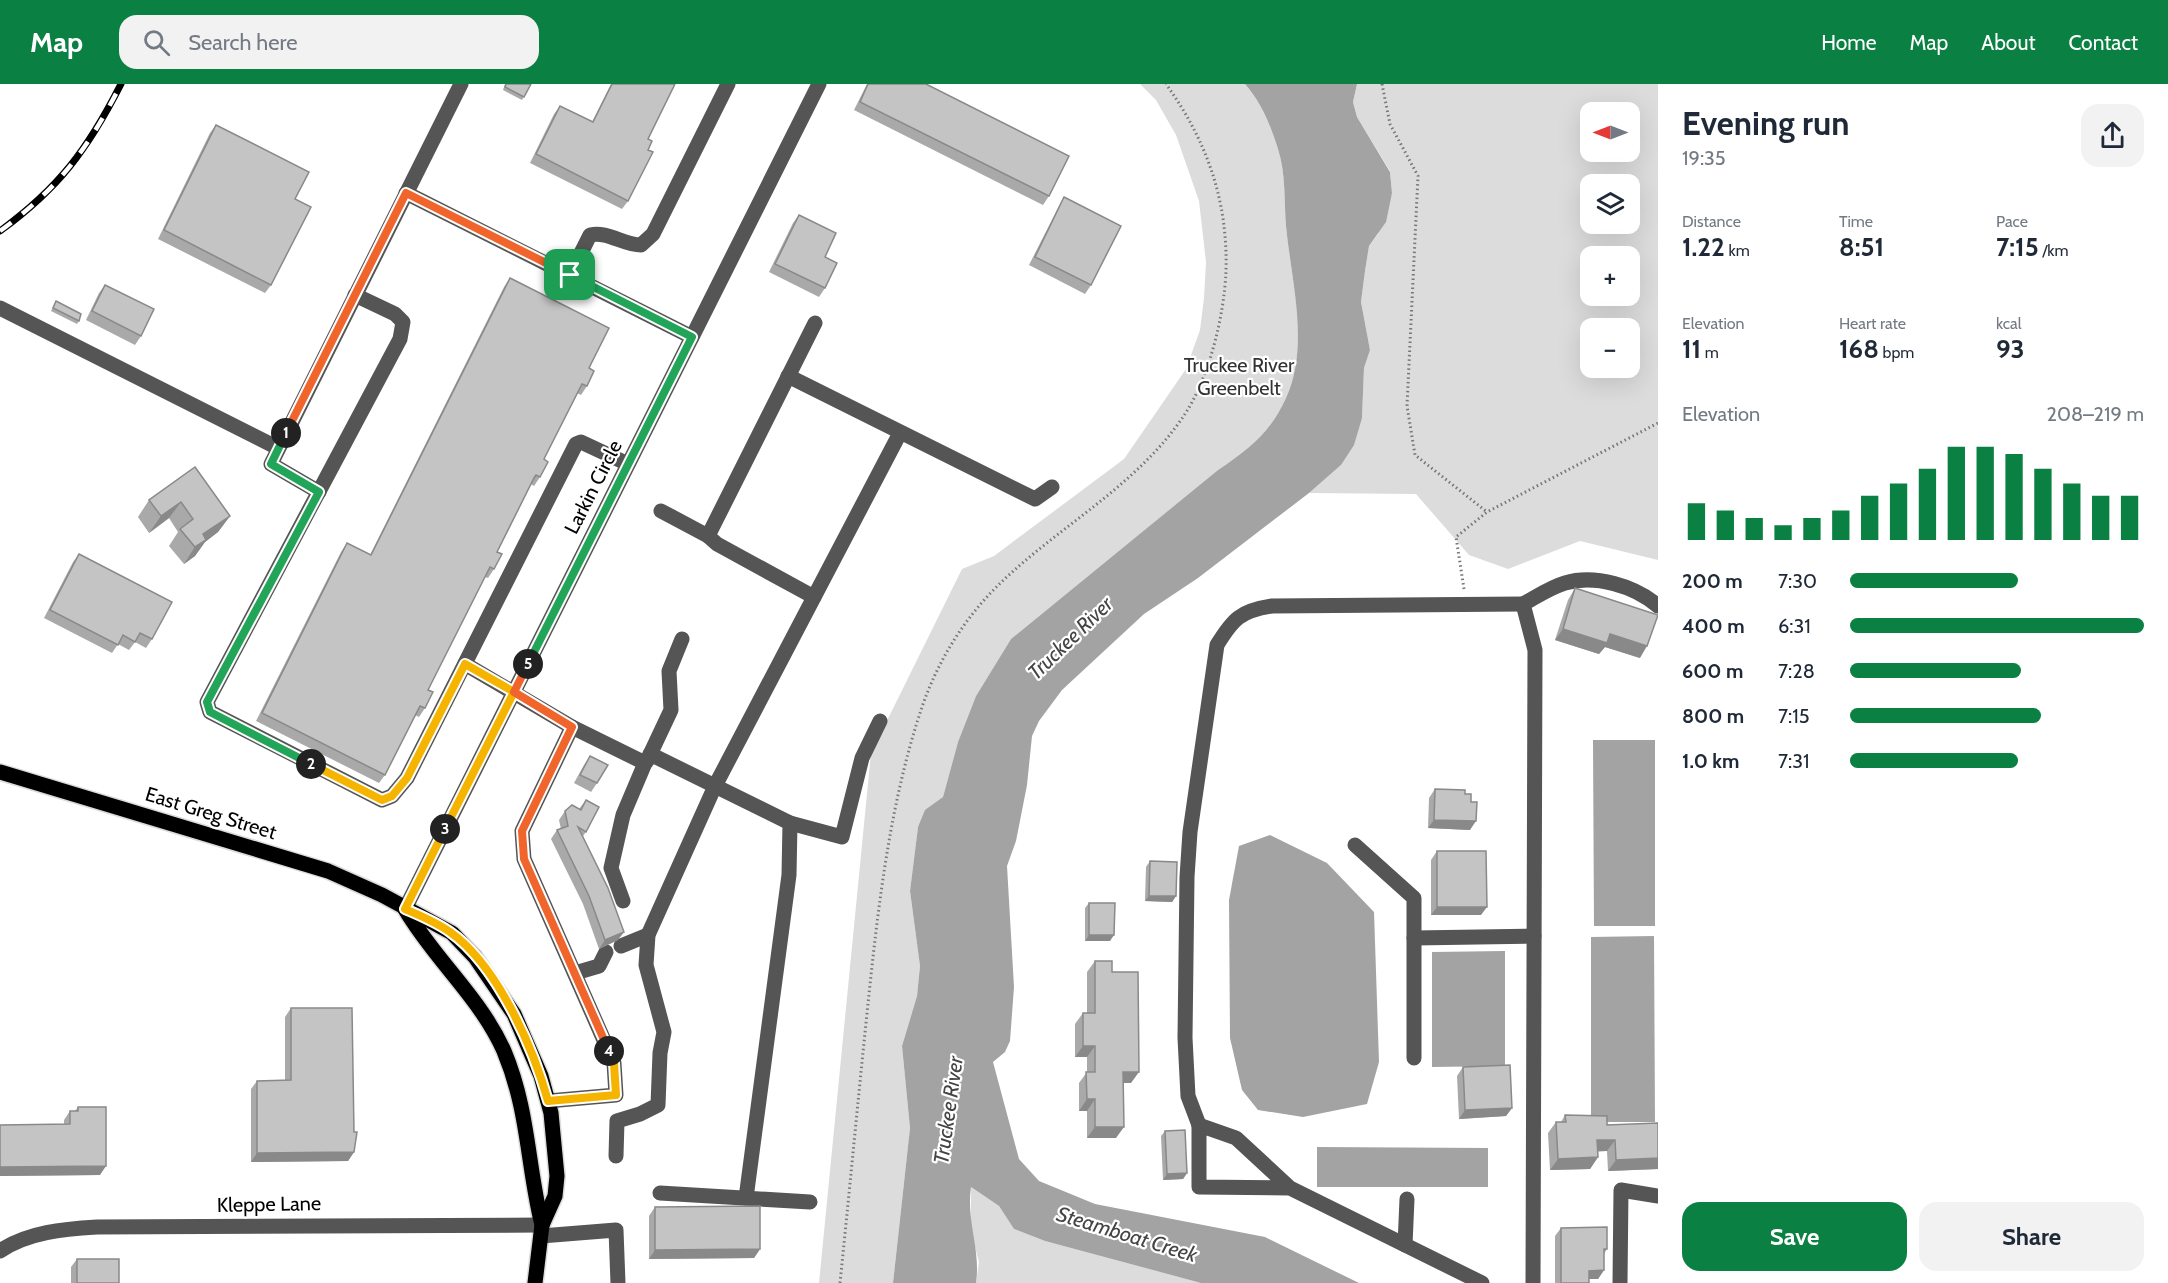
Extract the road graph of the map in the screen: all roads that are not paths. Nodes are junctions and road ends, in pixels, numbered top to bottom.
1 (461, 84) edge
2 (728, 84) edge
3 (819, 84) edge
4 (406, 193) junction
5 (570, 275) junction
6 (355, 295) junction
7 (0, 308) edge
8 (815, 323) dead end
9 (692, 337) junction
10 (788, 376) junction
11 (900, 433) junction
12 (278, 448) junction
13 (628, 465) junction
14 (1053, 487) dead end
15 (319, 492) junction
16 (662, 511) dead end
17 (708, 536) junction
18 (814, 597) junction
19 (1523, 604) junction
20 (1658, 606) edge
21 (682, 639) dead end
22 (465, 664) junction
23 (514, 692) junction
24 (880, 721) dead end
25 (572, 727) junction
26 (648, 758) junction
27 (0, 772) edge
28 (715, 786) junction
29 (790, 823) junction
30 (1355, 844) dead end
31 (623, 901) dead end
32 (405, 909) junction
33 (648, 936) junction
34 (1534, 936) junction
35 (1414, 938) junction
36 (621, 946) edge
37 (606, 952) edge
38 (575, 973) junction
39 (1414, 1058) dead end
40 (548, 1101) junction
41 (1199, 1125) junction
42 (615, 1156) dead end
43 (1290, 1188) junction
44 (660, 1193) dead end
45 (1658, 1196) edge
46 (746, 1198) junction
47 (1407, 1199) dead end
48 (810, 1202) dead end
49 (541, 1231) junction
50 (1405, 1245) junction
51 (0, 1251) edge
52 (536, 1283) edge
53 (618, 1283) edge
54 (1482, 1283) edge
55 (1533, 1283) edge
56 (1620, 1283) edge

1 - 4 street
2 - 5 street
3 - 9 street, Larkin Circle
4 - 5 street
4 - 6 street
5 - 9 street
6 - 12 street
6 - 15 street
7 - 12 street
8 - 10 street
9 - 13 street, Larkin Circle
10 - 11 street
10 - 17 street
11 - 14 street
11 - 18 street
12 - 15 street
13 - 22 street
13 - 23 street, Larkin Circle
15 - 22 street
16 - 17 street
17 - 18 street
18 - 28 street
19 - 20 street
19 - 34 street
19 - 41 street
21 - 26 street
22 - 23 street
23 - 25 street
23 - 32 street, Larkin Circle
24 - 29 street
25 - 26 street
25 - 38 street
26 - 28 street
26 - 31 street
27 - 32 main road, East Greg Street
28 - 29 street
28 - 33 street
29 - 46 street
30 - 35 street
32 - 40 main road, East Greg Street
32 - 49 main road, East Greg Street
33 - 36 street
33 - 42 street
34 - 35 street
34 - 55 street
35 - 39 street
37 - 38 street
38 - 40 street
40 - 49 main road, East Greg Street
41 - 43 street
41 - 43 street
43 - 50 street
44 - 46 street
45 - 56 street
46 - 48 street
47 - 50 street
49 - 51 street, Kleppe Lane
49 - 52 main road, East Greg Street
49 - 53 street, Kleppe Lane
50 - 54 street

